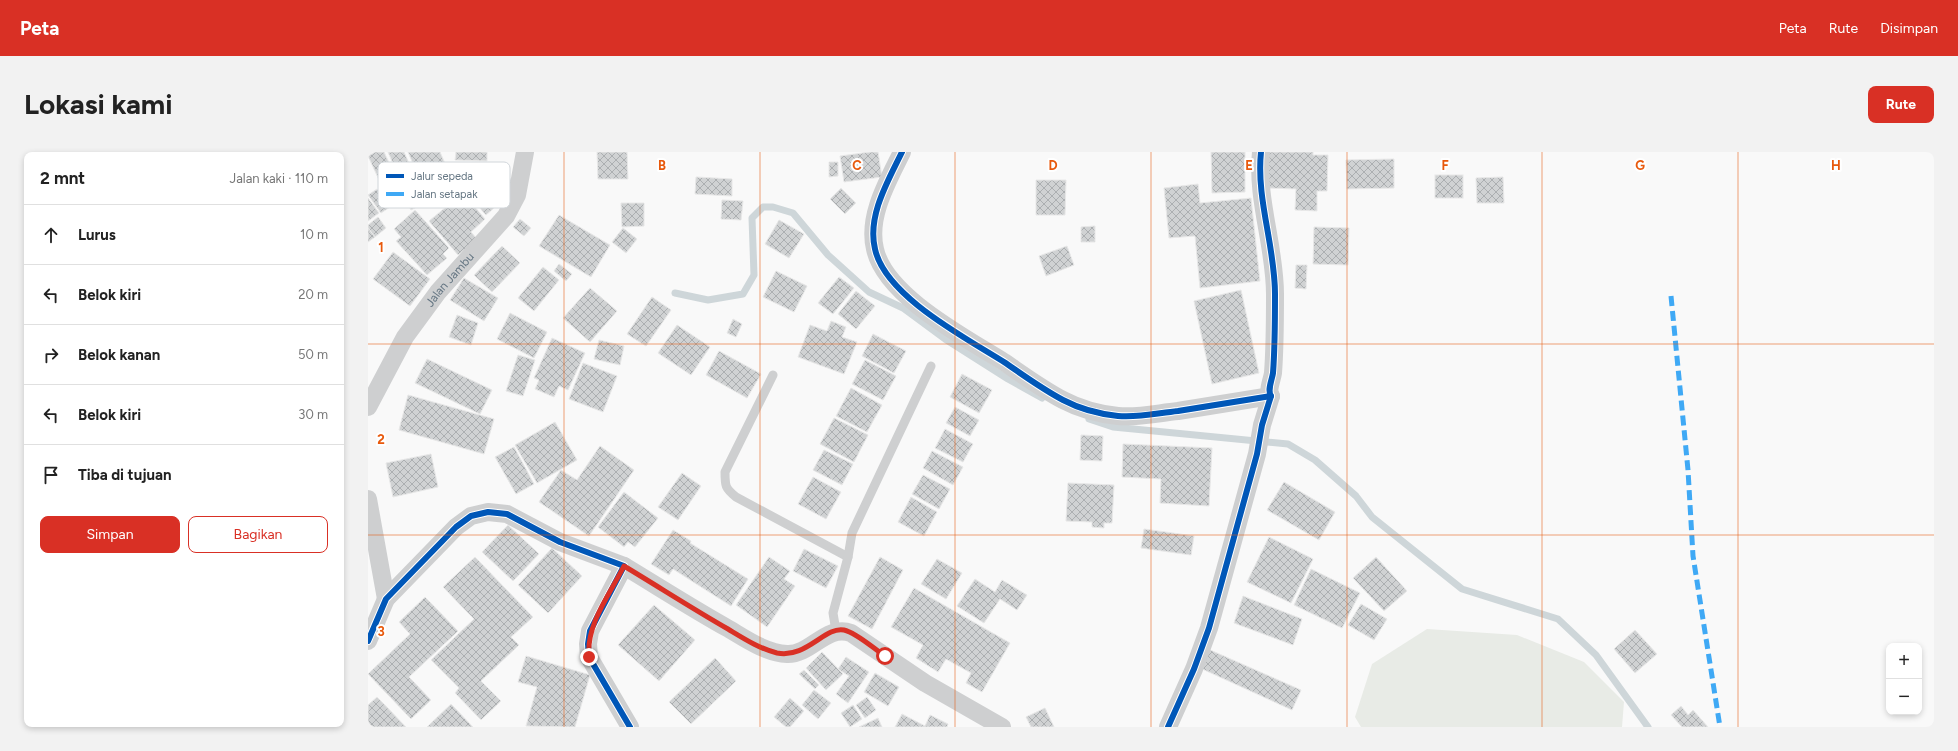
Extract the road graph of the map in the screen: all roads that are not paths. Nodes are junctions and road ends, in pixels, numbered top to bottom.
1 (525, 152) edge
2 (902, 152) edge
3 (1261, 152) edge
4 (931, 366) dead end
5 (774, 375) dead end
6 (1271, 396) junction
7 (368, 407) edge
8 (368, 499) edge
9 (848, 557) junction
10 (624, 566) junction
11 (386, 599) junction
12 (836, 631) junction
13 (368, 641) edge
14 (630, 727) edge
15 (1002, 727) edge
16 (1168, 727) edge

1 - 7 street, Jalan Jambu
2 - 6 street
3 - 6 street
4 - 9 lane
5 - 9 lane
6 - 16 street
8 - 11 street
9 - 12 lane
10 - 11 street
10 - 12 street
10 - 14 street
11 - 13 street
12 - 15 street

